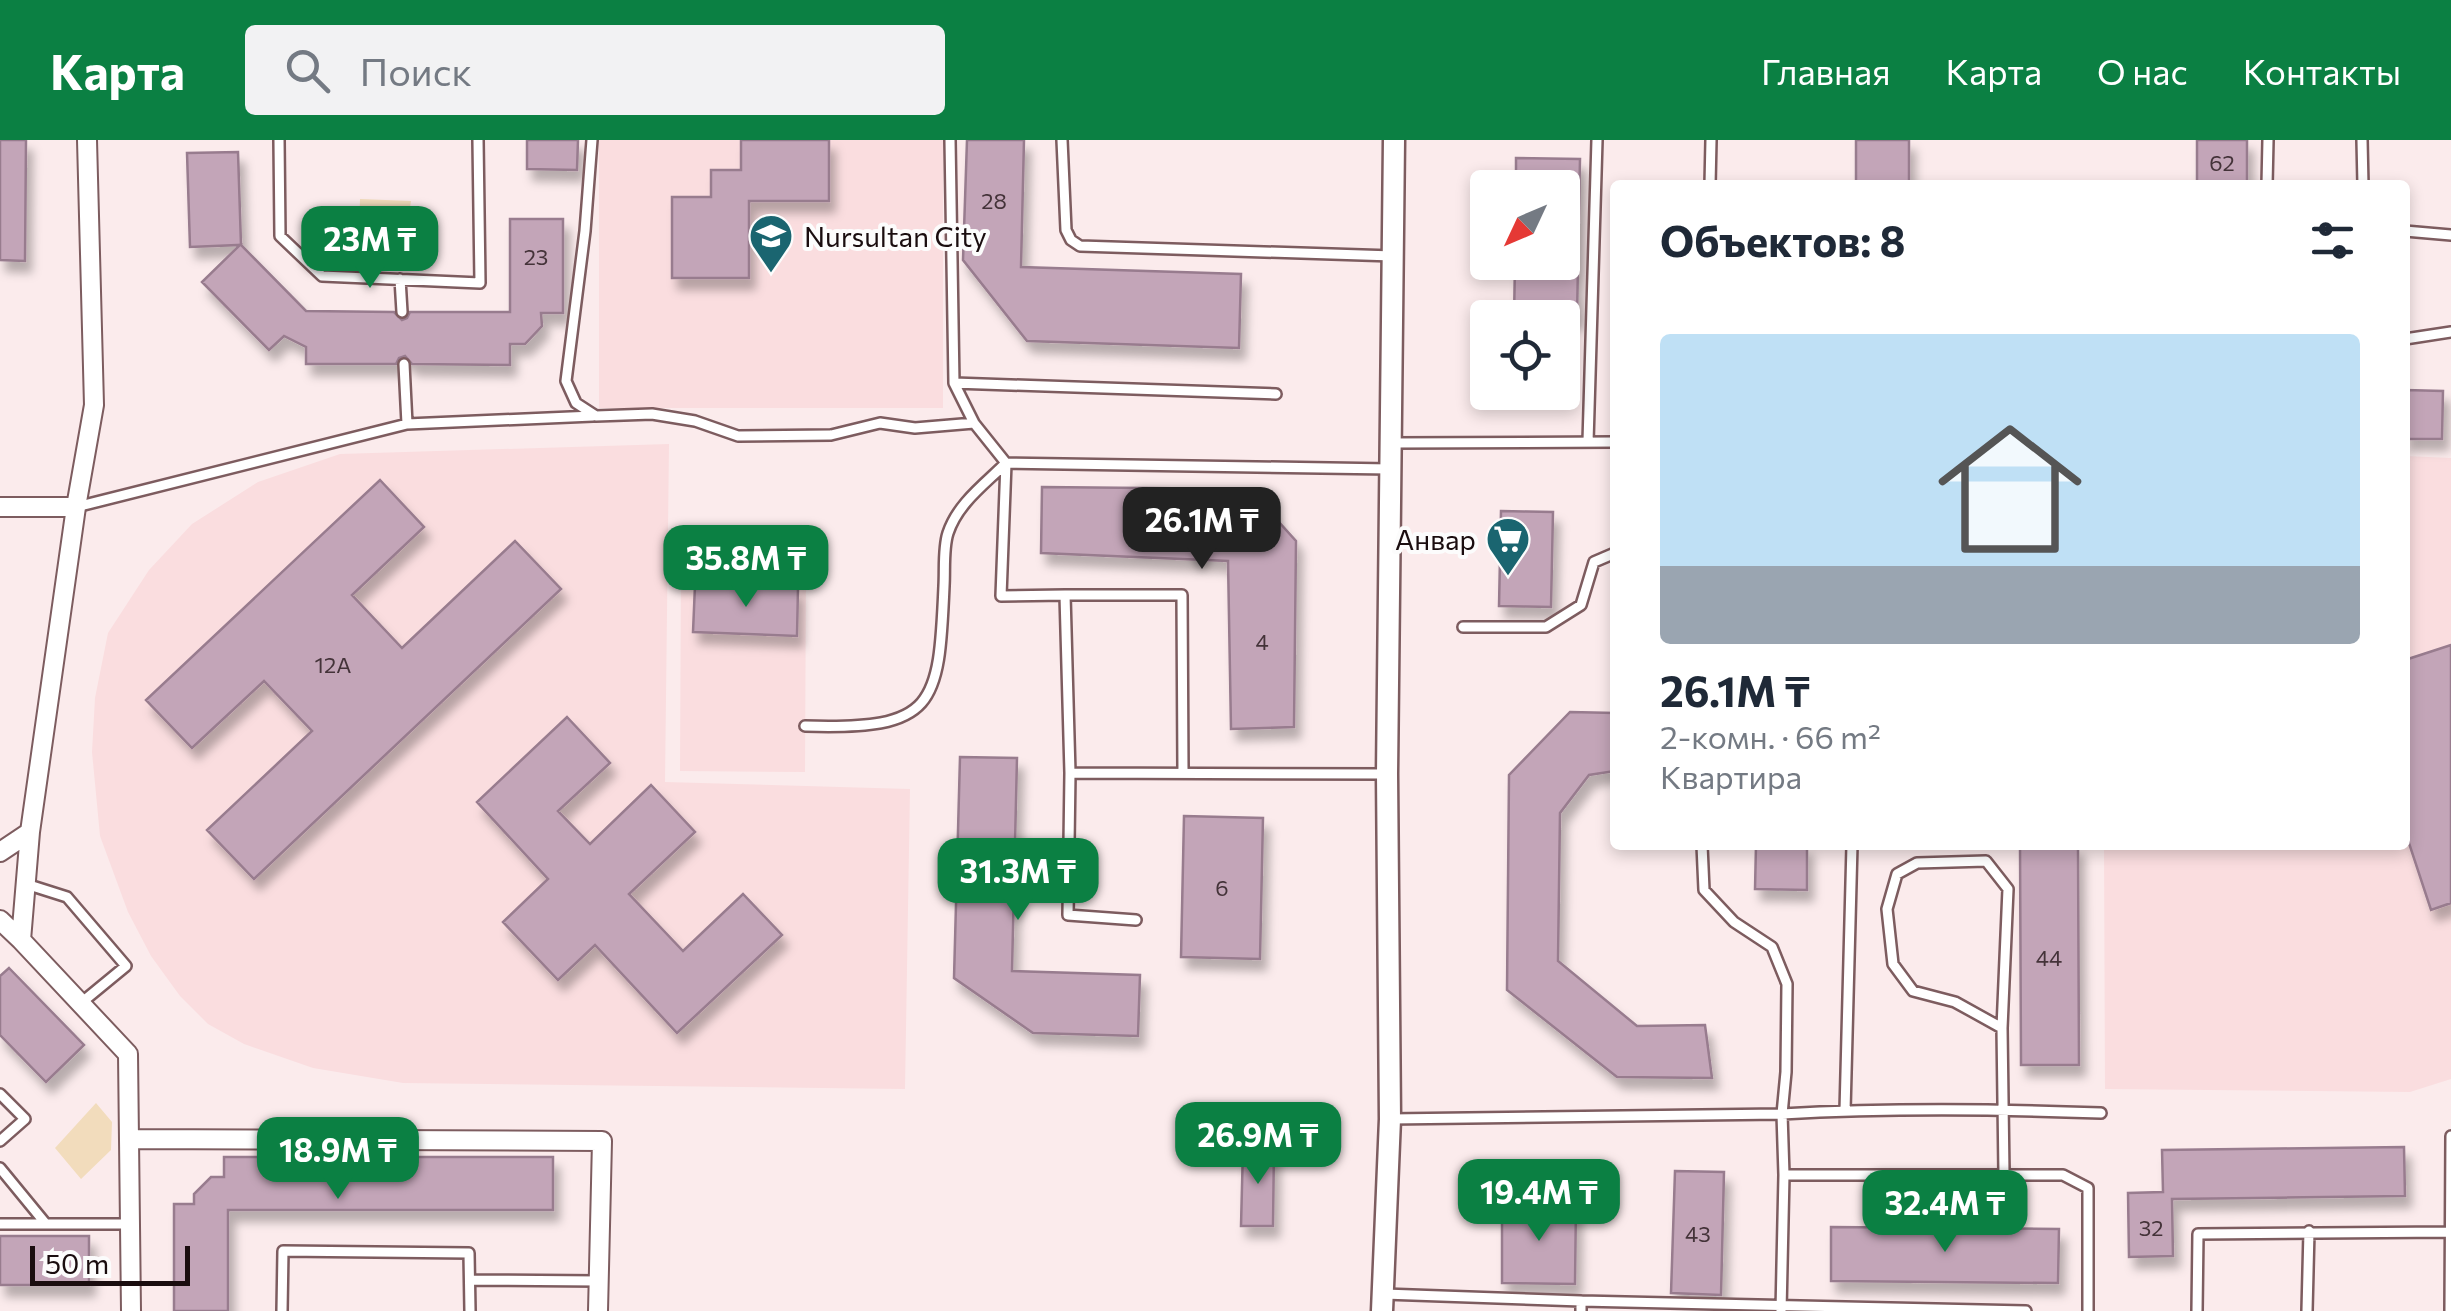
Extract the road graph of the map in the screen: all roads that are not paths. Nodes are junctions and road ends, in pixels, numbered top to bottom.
1 (87, 140) edge
2 (278, 140) edge
3 (478, 140) edge
4 (592, 140) edge
5 (950, 140) edge
6 (1062, 140) edge
7 (1394, 140) edge
8 (1597, 140) edge
9 (1711, 140) edge
10 (2268, 140) edge
11 (2362, 140) edge
12 (1710, 180) edge
13 (2267, 180) edge
14 (2363, 180) edge
15 (2410, 231) edge
16 (2451, 235) edge
17 (1392, 256) junction
18 (400, 279) junction
19 (402, 312) dead end
20 (2451, 332) edge
21 (2410, 338) edge
22 (404, 364) dead end
23 (954, 383) junction
24 (1276, 394) dead end
25 (596, 416) junction
26 (974, 423) junction
27 (406, 424) junction
28 (1588, 442) junction
29 (1610, 442) edge
30 (1391, 443) junction
31 (1006, 462) junction
32 (1390, 470) junction
33 (0, 507) edge
34 (76, 507) junction
35 (1610, 555) edge
36 (1065, 595) junction
37 (1463, 627) dead end
38 (805, 726) dead end
39 (1183, 772) junction
40 (1070, 773) junction
41 (1388, 774) junction
42 (30, 832) junction
43 (1702, 850) edge
44 (1852, 850) edge
45 (0, 852) edge
46 (26, 884) junction
47 (0, 920) edge
48 (1136, 920) dead end
49 (21, 940) junction
50 (81, 1004) junction
51 (2002, 1028) junction
52 (0, 1094) edge
53 (1846, 1110) junction
54 (2004, 1110) junction
55 (2101, 1113) dead end
56 (1782, 1114) junction
57 (1390, 1119) junction
58 (2451, 1136) edge
59 (130, 1139) junction
60 (0, 1141) edge
61 (0, 1168) edge
62 (2004, 1174) junction
63 (1784, 1175) junction
64 (0, 1224) edge
65 (46, 1224) junction
66 (131, 1224) junction
67 (2309, 1232) junction
68 (2449, 1232) edge
69 (470, 1280) junction
70 (599, 1281) junction
71 (1382, 1303) edge
72 (1581, 1306) edge
73 (1648, 1307) edge
74 (1782, 1308) edge
75 (2450, 1309) edge
76 (1980, 1310) edge
77 (132, 1311) edge
78 (282, 1311) edge
79 (470, 1311) edge
80 (598, 1311) edge
81 (2026, 1311) edge
82 (2088, 1311) edge
83 (2197, 1311) edge
84 (2308, 1311) edge

1 - 34 street
2 - 18 lane
3 - 18 lane
4 - 25 lane
5 - 23 lane
6 - 17 lane
7 - 17 street
8 - 28 lane
9 - 12 lane
10 - 13 lane
11 - 14 lane
15 - 16 lane
17 - 30 street
18 - 19 lane
20 - 21 lane
22 - 27 lane
23 - 24 lane
23 - 26 lane
25 - 26 lane
25 - 27 lane
26 - 31 lane
27 - 34 lane
28 - 29 lane
28 - 30 lane
30 - 32 street
31 - 32 lane
31 - 36 lane
31 - 38 lane
32 - 41 street
33 - 34 street
34 - 42 street
35 - 37 lane
36 - 39 lane
36 - 40 lane
39 - 40 lane
39 - 41 lane
40 - 48 lane
41 - 57 street
42 - 45 street
42 - 46 street
43 - 56 lane
44 - 53 lane
46 - 49 street
46 - 50 lane
47 - 49 street
49 - 50 street
50 - 59 street
51 - 51 lane
51 - 54 lane
52 - 60 lane
53 - 54 lane
53 - 56 lane
54 - 55 lane
54 - 62 lane
56 - 57 lane
56 - 63 lane
57 - 71 street
58 - 68 lane
59 - 66 street
59 - 70 street
61 - 65 lane
62 - 63 lane
62 - 82 lane
63 - 74 lane
64 - 65 lane
65 - 66 lane
66 - 77 street
67 - 68 lane
67 - 83 lane
67 - 84 lane
68 - 75 lane
69 - 70 lane
69 - 78 lane
69 - 79 lane
70 - 80 street
71 - 72 lane
72 - 73 lane
73 - 74 lane
74 - 76 lane
76 - 81 lane

